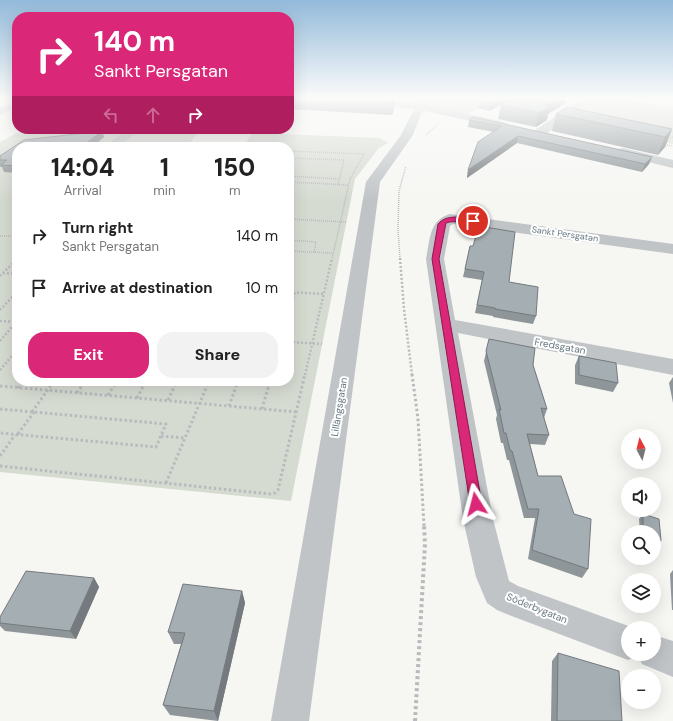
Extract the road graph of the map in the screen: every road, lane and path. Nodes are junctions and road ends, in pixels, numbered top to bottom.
1 (408, 133) edge
2 (428, 133) edge
3 (541, 133) edge
4 (128, 134) edge
5 (554, 136) edge
6 (673, 137) edge
7 (665, 138) edge
8 (422, 139) dead end
9 (116, 142) edge
10 (659, 143) edge
11 (673, 146) edge
12 (613, 150) edge
13 (294, 151) edge
14 (294, 158) edge
15 (409, 161) dead end
16 (673, 164) edge
17 (294, 176) edge
18 (339, 179) junction
19 (294, 182) edge
20 (338, 184) junction
21 (348, 185) junction
22 (294, 219) edge
23 (457, 219) joint
24 (340, 222) junction
25 (346, 222) dead end
26 (0, 236) edge
27 (12, 236) edge
28 (294, 240) edge
29 (673, 250) edge
30 (294, 251) edge
31 (314, 252) junction
32 (333, 253) junction
33 (12, 264) edge
34 (2, 273) junction
35 (12, 274) edge
36 (0, 276) edge
37 (295, 292) joint
38 (324, 294) junction
39 (294, 296) edge
40 (12, 297) edge
41 (0, 310) edge
42 (0, 321) edge
43 (12, 322) edge
44 (447, 325) junction
45 (12, 327) edge
46 (0, 340) edge
47 (294, 342) edge
48 (313, 343) junction
49 (322, 344) dead end
50 (12, 356) edge
51 (673, 367) edge
52 (0, 370) edge
53 (0, 386) edge
54 (51, 386) edge
55 (82, 386) edge
56 (113, 386) edge
57 (143, 386) edge
58 (175, 386) edge
59 (207, 386) edge
60 (236, 386) edge
61 (269, 386) edge
62 (18, 388) joint
63 (48, 390) junction
64 (77, 393) junction
65 (108, 396) junction
66 (137, 398) junction
67 (168, 401) junction
68 (199, 403) junction
69 (229, 406) junction
70 (0, 409) edge
71 (262, 409) junction
72 (33, 412) junction
73 (297, 412) junction
74 (0, 433) edge
75 (17, 434) junction
76 (161, 436) junction
77 (185, 438) junction
78 (0, 456) edge
79 (0, 466) edge
80 (166, 483) junction
81 (621, 640) edge
82 (661, 655) edge
83 (673, 659) edge
84 (290, 721) edge
85 (415, 721) edge

1 - 84 street, Lillängsgatan
2 - 8 path
3 - 5 street
4 - 9 street
6 - 7 path
10 - 11 path
12 - 16 street
13 - 21 path
14 - 18 path
15 - 85 path
17 - 18 path
18 - 20 path
19 - 20 path
20 - 21 path
21 - 24 path
22 - 24 path
23 - 29 street, Sankt Persgatan
23 - 44 street, Söderbygatan
24 - 25 path
24 - 32 path
26 - 27 path
28 - 31 path
30 - 31 path
31 - 32 path
32 - 38 path
33 - 34 path
34 - 35 path
34 - 36 path
37 - 38 path
37 - 39 path
38 - 48 path
40 - 41 path
42 - 43 path
44 - 51 street, Fredsgatan
44 - 81 street, Söderbygatan
45 - 46 path
47 - 48 path
48 - 49 path
48 - 73 path
50 - 52 path
53 - 62 path
54 - 63 path
55 - 64 path
56 - 65 path
57 - 66 path
58 - 67 path
59 - 68 path
60 - 69 path
61 - 71 path
62 - 63 path
63 - 64 path
63 - 72 path
64 - 65 path
65 - 66 path
66 - 67 path
67 - 68 path
68 - 69 path
68 - 77 path
69 - 71 path
70 - 72 path
71 - 73 path
72 - 75 path
72 - 76 path
73 - 80 path
74 - 75 path
75 - 76 path
75 - 78 path
76 - 77 path
77 - 80 path
79 - 80 path
82 - 83 street

